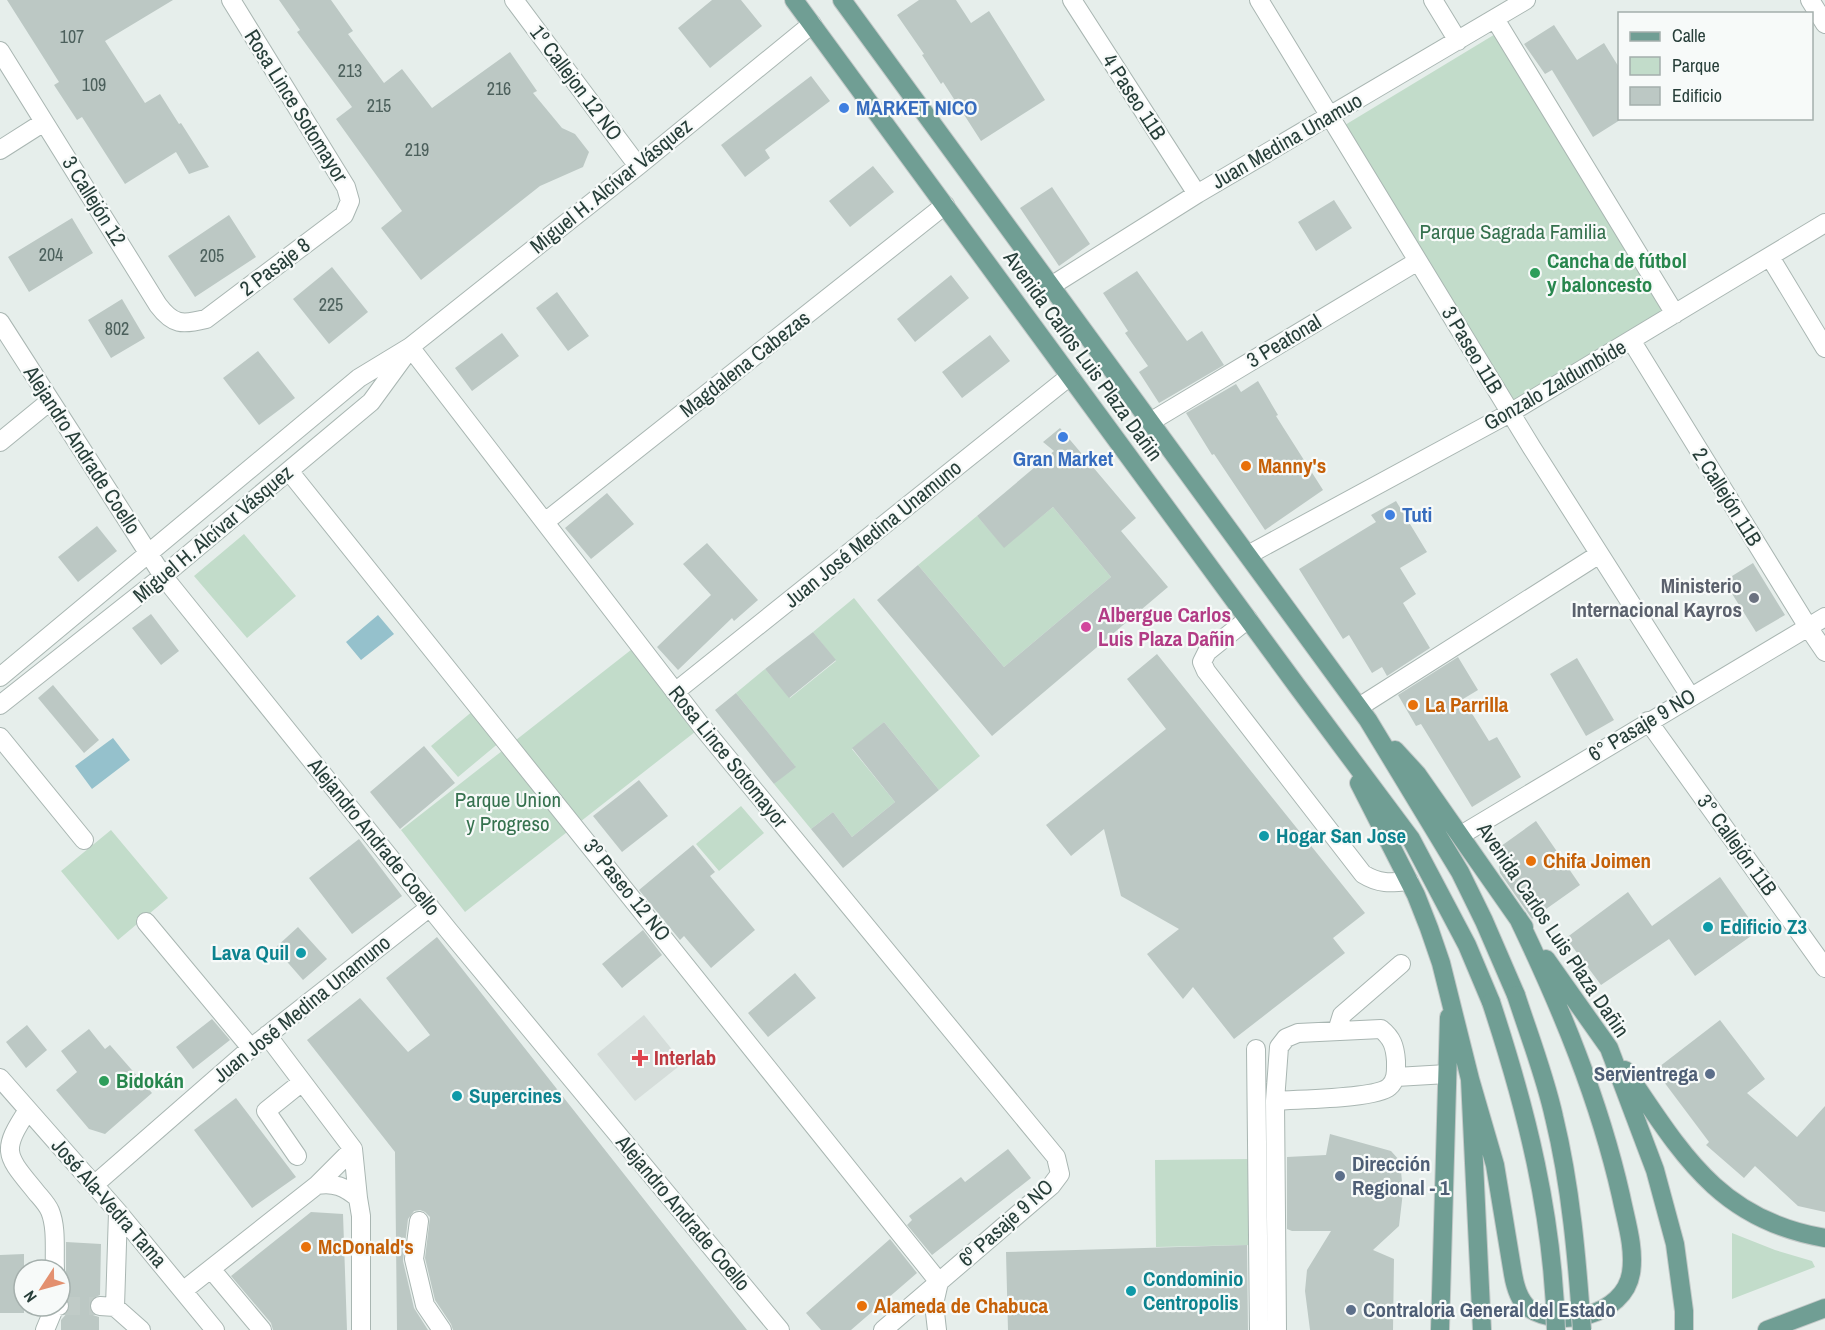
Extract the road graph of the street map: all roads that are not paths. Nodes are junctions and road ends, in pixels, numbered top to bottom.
1 (231, 0) edge
2 (514, 0) edge
3 (794, 0) edge
4 (842, 0) edge
5 (1072, 0) edge
6 (1259, 0) edge
7 (1433, 0) edge
8 (1526, 0) edge
9 (1810, 0) edge
10 (1495, 19) junction
11 (812, 24) junction
12 (1825, 24) edge
13 (1458, 41) junction
14 (0, 51) edge
15 (1329, 118) junction
16 (44, 122) junction
17 (0, 150) edge
18 (638, 166) junction
19 (1197, 194) junction
20 (945, 205) junction
21 (344, 215) joint
22 (1825, 222) edge
23 (1770, 256) junction
24 (1418, 261) junction
25 (1051, 286) junction
26 (1675, 314) junction
27 (206, 319) joint
28 (0, 321) edge
29 (1631, 340) junction
30 (410, 348) junction
31 (1825, 348) edge
32 (1070, 376) junction
33 (50, 401) junction
34 (1510, 413) junction
35 (1150, 422) junction
36 (0, 442) edge
37 (290, 471) junction
38 (544, 522) junction
39 (148, 552) junction
40 (1248, 555) junction
41 (1598, 555) junction
42 (164, 576) junction
43 (1825, 617) edge
44 (1248, 619) junction
45 (1808, 627) junction
46 (1825, 652) edge
47 (0, 677) edge
48 (675, 692) junction
49 (1690, 696) junction
50 (0, 705) edge
51 (1364, 714) junction
52 (1648, 721) junction
53 (0, 737) edge
54 (1336, 739) junction
55 (1461, 835) junction
56 (84, 840) dead end
57 (1408, 881) junction
58 (430, 907) junction
59 (1518, 918) junction
60 (146, 922) dead end
61 (1401, 964) dead end
62 (1825, 968) edge
63 (1450, 995) junction
64 (1337, 1031) junction
65 (267, 1035) junction
66 (251, 1048) junction
67 (1609, 1048) junction
68 (1256, 1049) dead end
69 (1447, 1074) junction
70 (1396, 1077) junction
71 (0, 1078) edge
72 (1470, 1079) junction
73 (302, 1082) junction
74 (1275, 1101) junction
75 (28, 1110) junction
76 (353, 1149) junction
77 (297, 1156) dead end
78 (1056, 1157) joint
79 (94, 1185) junction
80 (318, 1185) junction
81 (358, 1198) junction
82 (118, 1212) junction
83 (419, 1221) dead end
84 (1825, 1238) edge
85 (55, 1258) edge
86 (211, 1269) junction
87 (939, 1282) junction
88 (184, 1290) junction
89 (1825, 1308) edge
90 (141, 1330) edge
91 (215, 1330) edge
92 (262, 1330) edge
93 (361, 1330) edge
94 (442, 1330) edge
95 (780, 1330) edge
96 (883, 1330) edge
97 (937, 1330) edge
98 (1259, 1330) edge
99 (1277, 1330) edge
100 (1440, 1330) edge
101 (1482, 1330) edge
102 (1556, 1330) edge
103 (1582, 1330) edge
104 (1684, 1330) edge
105 (1767, 1330) edge

1 - 21 street, Rosa Lince Sotomayor
2 - 18 street, 1º Callejon 12 NO
3 - 11 main road, Avenida Carlos Luis Plaza Dañin
4 - 25 main road, Avenida Carlos Luis Plaza Dañin
5 - 19 street, 4 Paseo 11B
6 - 15 street, 3 Paseo 11B
7 - 13 street
8 - 10 street, Juan Medina Unamuo
9 - 12 street
10 - 13 street, Juan Medina Unamuo
10 - 26 street
11 - 18 street, Miguel H. Alcívar Vásquez
11 - 20 main road, Avenida Carlos Luis Plaza Dañin
13 - 15 street, Juan Medina Unamuo
14 - 16 street, 3 Callejón 12
15 - 19 street, Juan Medina Unamuo
15 - 24 street, 3 Paseo 11B
16 - 17 street
16 - 27 street, 3 Callejón 12
18 - 30 street, Miguel H. Alcívar Vásquez
19 - 25 street, Juan Medina Unamuo
20 - 32 main road, Avenida Carlos Luis Plaza Dañin
20 - 38 street, Magdalena Cabezas
21 - 27 street, 2 Pasaje 8
22 - 23 street, Gonzalo Zaldumbide
23 - 26 street, Gonzalo Zaldumbide
23 - 31 street
24 - 34 street, 3 Paseo 11B
24 - 35 street, 3 Peatonal
25 - 35 main road, Avenida Carlos Luis Plaza Dañin
26 - 29 street, Gonzalo Zaldumbide
28 - 33 street, Alejandro Andrade Coello
29 - 34 street, Gonzalo Zaldumbide
29 - 45 street, 2 Callejón 11B
30 - 37 street, Miguel H. Alcívar Vásquez
30 - 38 street, Rosa Lince Sotomayor
30 - 39 street, Miguel H. Alcívar Vásquez
32 - 44 main road, Avenida Carlos Luis Plaza Dañin
32 - 48 street, Juan José Medina Unamuno
33 - 36 street
33 - 39 street, Alejandro Andrade Coello
34 - 40 street, Gonzalo Zaldumbide
34 - 41 street, 3 Paseo 11B
35 - 40 main road, Avenida Carlos Luis Plaza Dañin
37 - 42 street, Miguel H. Alcívar Vásquez
37 - 87 street, 3º Paseo 12 NO
38 - 48 street, Rosa Lince Sotomayor
39 - 42 street, Alejandro Andrade Coello
39 - 47 street, Miguel H. Alcívar Vásquez
40 - 51 main road, Avenida Carlos Luis Plaza Dañin
41 - 49 street, 3 Paseo 11B
41 - 51 street
42 - 50 street, Miguel H. Alcívar Vásquez
42 - 58 street, Alejandro Andrade Coello
43 - 45 street, 6° Pasaje 9 NO
44 - 54 main road, Avenida Carlos Luis Plaza Dañin
44 - 57 street
45 - 46 street, 2 Callejón 11B
45 - 49 street, 6° Pasaje 9 NO
48 - 78 street, Rosa Lince Sotomayor
49 - 52 street, 6° Pasaje 9 NO
51 - 55 main road, Avenida Carlos Luis Plaza Dañin
51 - 103 main road, Avenida Carlos Luis Plaza Dañin, bridge
52 - 55 street, 6° Pasaje 9 NO
52 - 62 street, 3° Callejón 11B
53 - 56 street
54 - 57 main road, Avenida Carlos Luis Plaza Dañin
54 - 102 main road, Avenida Carlos Luis Plaza Dañin, bridge
55 - 59 main road, Avenida Carlos Luis Plaza Dañin
57 - 63 main road, Avenida Carlos Luis Plaza Dañin
58 - 65 street, Juan José Medina Unamuno
58 - 95 street, Alejandro Andrade Coello
59 - 67 main road, Avenida Carlos Luis Plaza Dañin
59 - 72 main road
60 - 66 street
61 - 64 street
63 - 69 main road
63 - 72 main road, Avenida Carlos Luis Plaza Dañin
64 - 70 street
64 - 74 street
65 - 66 street, Juan José Medina Unamuno
65 - 73 street
66 - 79 street, Juan José Medina Unamuno
67 - 84 main road
67 - 104 main road, Avenida Carlos Luis Plaza Dañin
68 - 98 street
69 - 70 street
69 - 100 main road
70 - 74 street
71 - 75 street, José Ala-Vedra Tama
72 - 101 main road, Avenida Carlos Luis Plaza Dañin
73 - 76 street
73 - 77 street
74 - 99 street
75 - 79 street, José Ala-Vedra Tama
75 - 85 street
76 - 80 street
76 - 81 street
78 - 87 street, 6º Pasaje 9 NO
79 - 82 street, José Ala-Vedra Tama
80 - 81 street
80 - 86 street
81 - 93 street
82 - 88 street, José Ala-Vedra Tama
82 - 90 street
83 - 94 street
86 - 88 street
86 - 92 street
87 - 96 street, 6º Pasaje 9 NO
87 - 97 street, 6º Pasaje 9 NO
88 - 91 street, José Ala-Vedra Tama
89 - 105 main road

